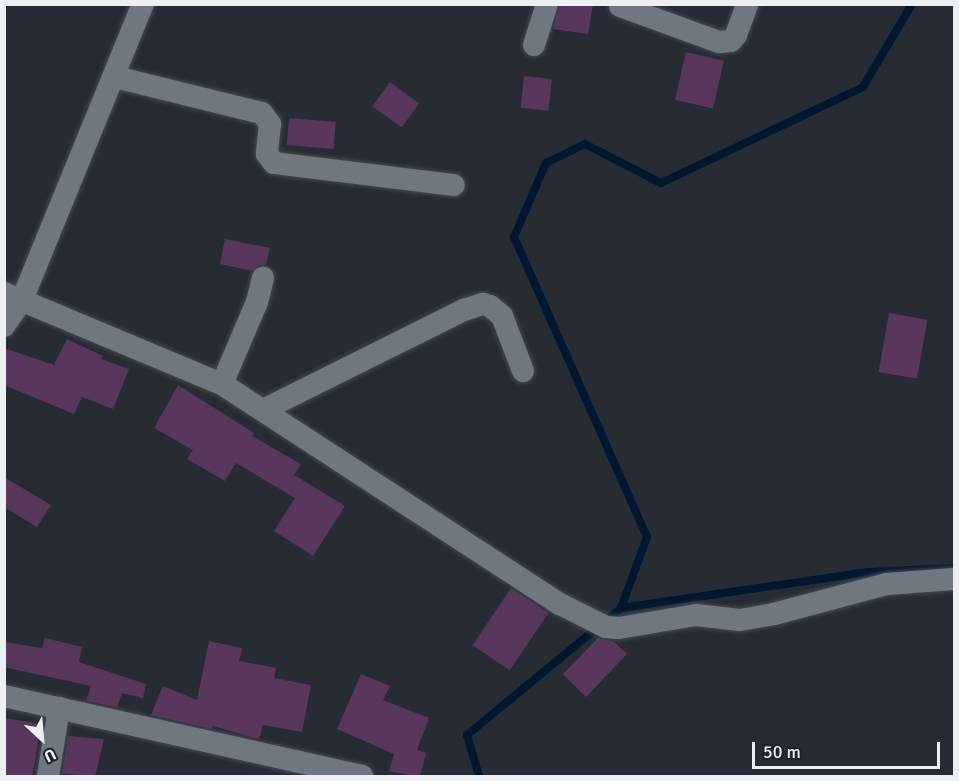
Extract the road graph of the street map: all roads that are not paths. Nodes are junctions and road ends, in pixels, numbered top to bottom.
1 (143, 4) edge
2 (547, 4) edge
3 (747, 4) edge
4 (620, 6) edge
5 (534, 45) dead end
6 (115, 77) junction
7 (454, 185) dead end
8 (263, 278) dead end
9 (13, 297) edge
10 (4, 326) edge
11 (524, 371) dead end
12 (222, 384) junction
13 (263, 410) junction
14 (954, 579) edge
15 (4, 696) edge
16 (59, 708) junction
17 (48, 777) edge
18 (362, 777) edge

1 - 6 street
2 - 5 street
3 - 4 street
6 - 7 street
6 - 9 street
8 - 12 street
9 - 10 street
9 - 12 street
11 - 13 street
12 - 13 street
13 - 14 street
15 - 16 street
16 - 17 street
16 - 18 street

